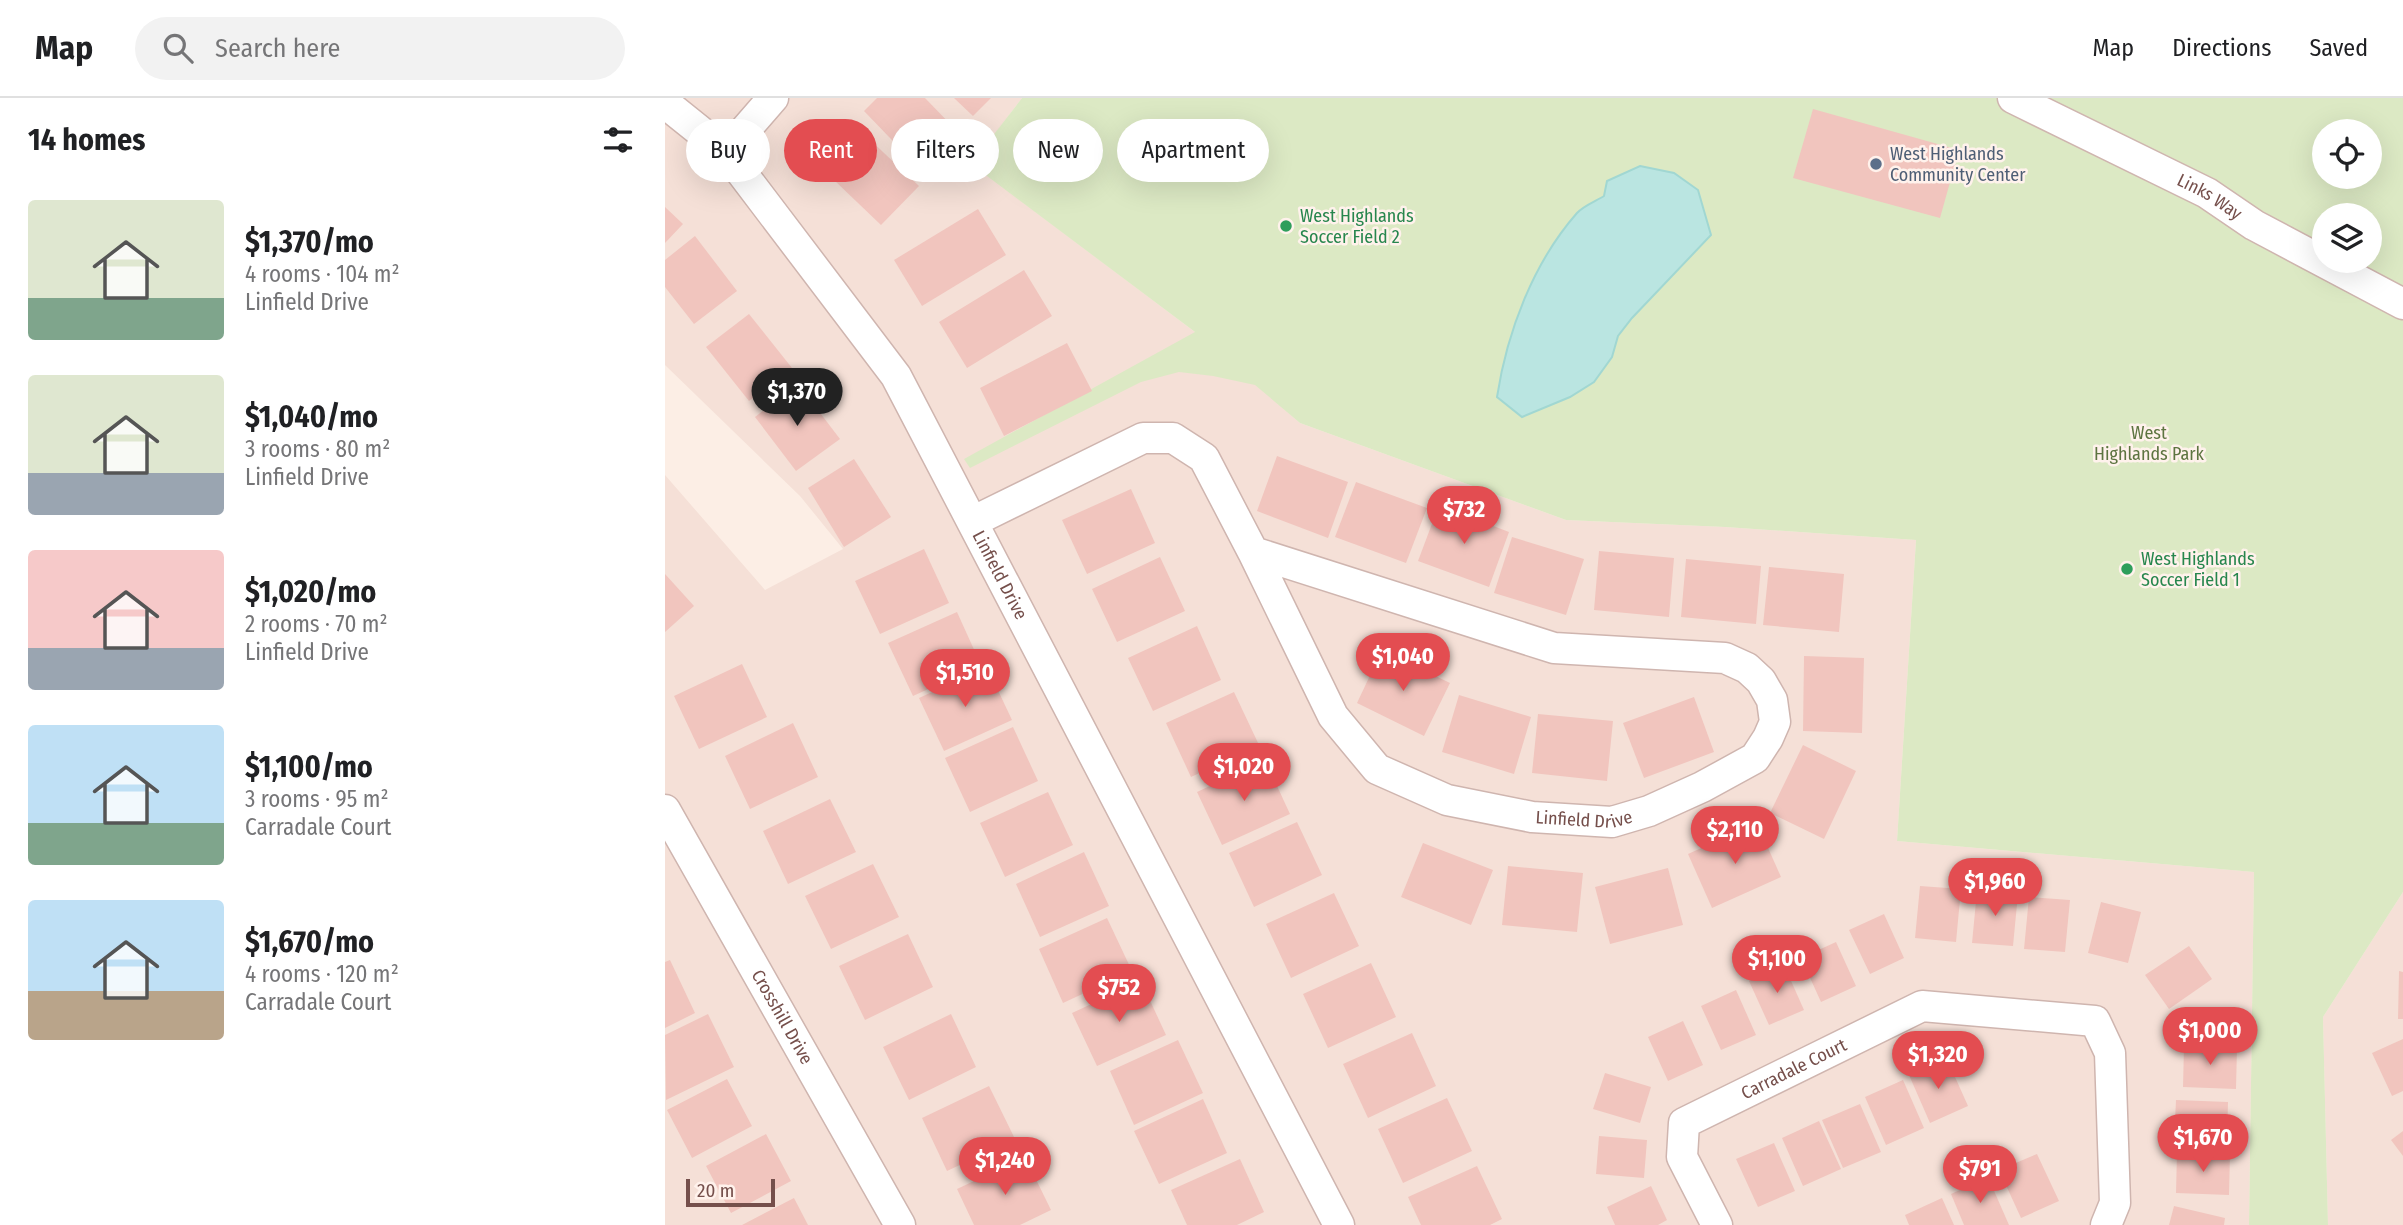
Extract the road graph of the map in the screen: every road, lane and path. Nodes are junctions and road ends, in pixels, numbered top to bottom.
1 (773, 98) edge
2 (2013, 98) edge
3 (665, 103) edge
4 (755, 119) edge
5 (686, 120) edge
6 (749, 182) edge
7 (2403, 304) edge
8 (974, 521) junction
9 (1253, 552) junction
10 (665, 810) edge
11 (900, 1225) edge
12 (1339, 1225) edge
13 (1717, 1225) edge
14 (2106, 1225) edge

1 - 4 street
2 - 7 street, Links Way
3 - 5 street, Linfield Drive
6 - 8 street, Linfield Drive
8 - 9 street, Linfield Drive
8 - 12 street, Linfield Drive
9 - 9 street, Linfield Drive
10 - 11 street, Crosshill Drive
13 - 14 street, Carradale Court

